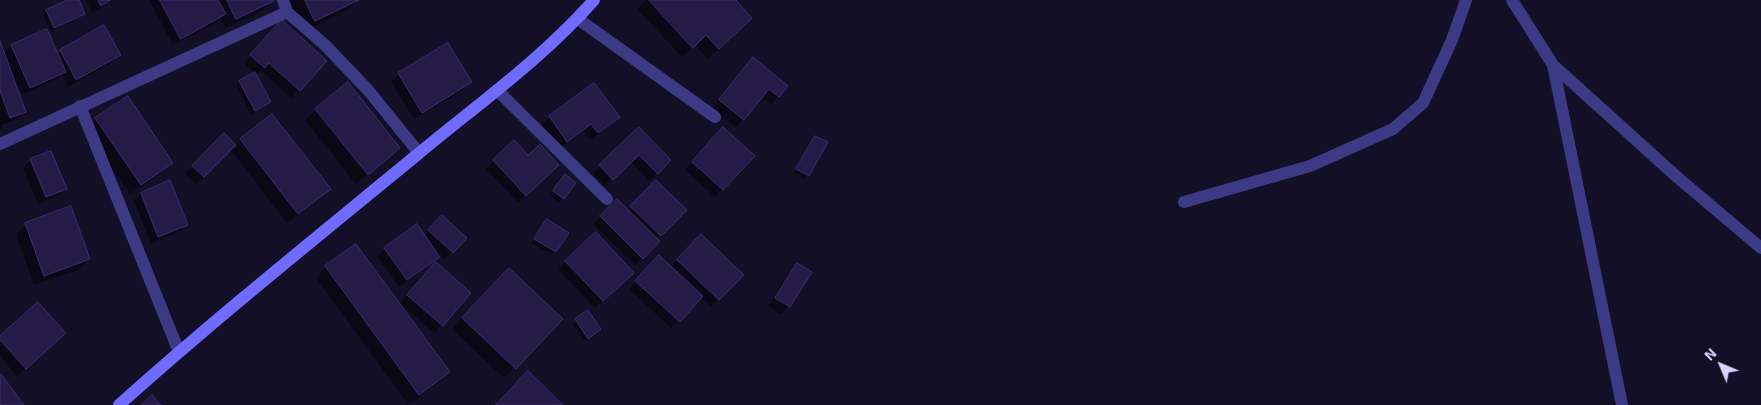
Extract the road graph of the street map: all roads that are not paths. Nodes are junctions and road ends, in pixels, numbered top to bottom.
1 (283, 0) edge
2 (594, 0) edge
3 (1466, 0) edge
4 (1512, 0) edge
5 (287, 12) junction
6 (578, 19) junction
7 (1553, 65) junction
8 (497, 90) junction
9 (80, 106) junction
10 (715, 117) dead end
11 (0, 144) edge
12 (420, 153) junction
13 (607, 200) dead end
14 (1184, 202) dead end
15 (1761, 248) edge
16 (179, 352) junction
17 (119, 405) edge
18 (1622, 405) edge

1 - 5 street
2 - 6 street
3 - 14 street
4 - 7 street
5 - 9 street
5 - 12 street
6 - 8 street
6 - 10 street
7 - 15 street
7 - 18 street
8 - 12 street
8 - 13 street
9 - 11 street
9 - 16 street
12 - 16 street
16 - 17 street

